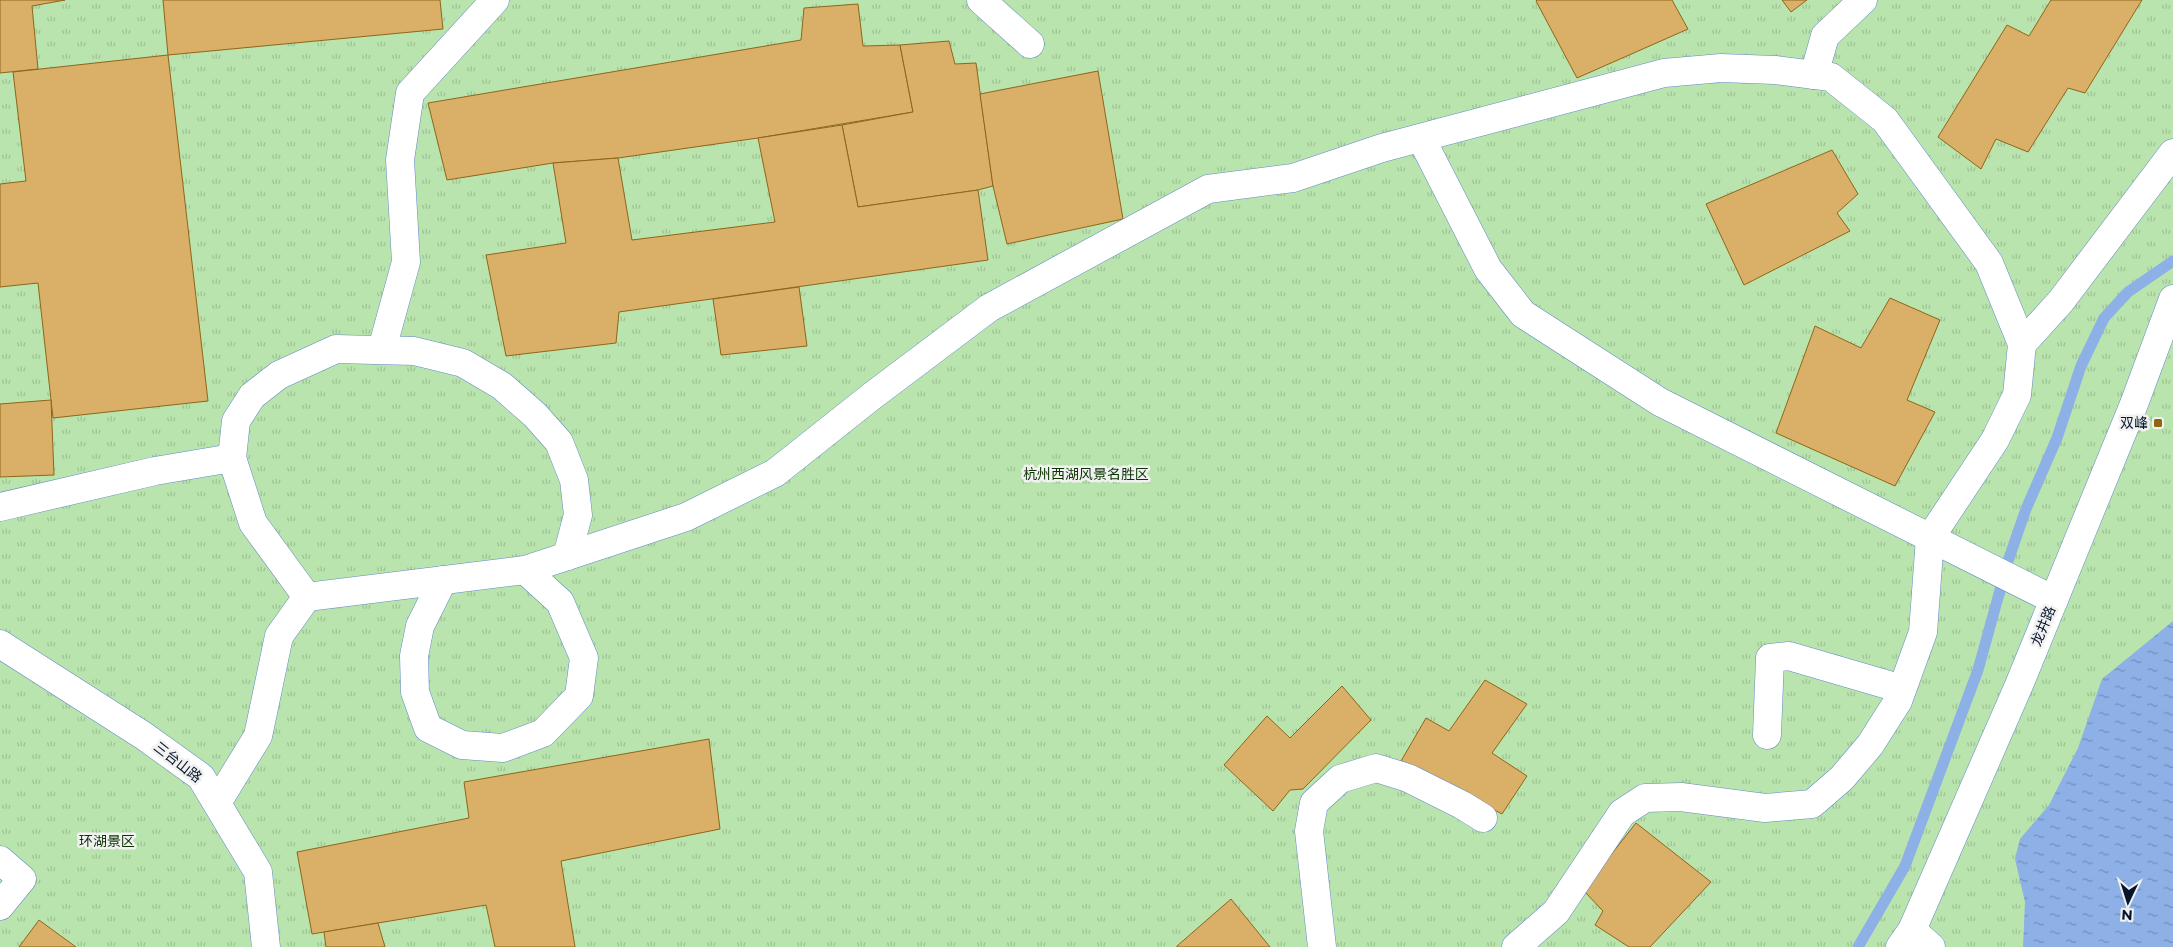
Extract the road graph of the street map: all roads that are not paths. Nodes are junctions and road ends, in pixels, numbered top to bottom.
1 (495, 0) edge
2 (981, 0) edge
3 (1863, 0) edge
4 (1030, 44) dead end
5 (1814, 75) junction
6 (1421, 138) junction
7 (2173, 153) edge
8 (2173, 299) edge
9 (2022, 344) junction
10 (382, 349) junction
11 (232, 458) junction
12 (0, 507) edge
13 (1930, 538) junction
14 (567, 556) junction
15 (525, 570) junction
16 (443, 580) junction
17 (307, 597) junction
18 (2054, 600) junction
19 (0, 644) edge
20 (1902, 689) junction
21 (1767, 735) dead end
22 (217, 803) junction
23 (1483, 818) dead end
24 (0, 860) edge
25 (0, 906) edge
26 (1914, 941) edge
27 (266, 947) edge
28 (1322, 947) edge
29 (1516, 947) edge

1 - 10 street
2 - 4 street
3 - 5 street
5 - 6 street
5 - 9 street
6 - 13 street
6 - 14 street
7 - 9 street
8 - 18 street, 龙井路
9 - 13 street
10 - 11 street
10 - 14 street
11 - 12 street
11 - 17 street
13 - 18 street
13 - 20 street
14 - 15 street
15 - 16 street
15 - 16 street
16 - 17 street
17 - 22 street
18 - 26 street, 龙井路
19 - 22 street, 三台山路
20 - 21 street
20 - 29 street
22 - 27 street, 三台山路
23 - 28 street
24 - 25 street

